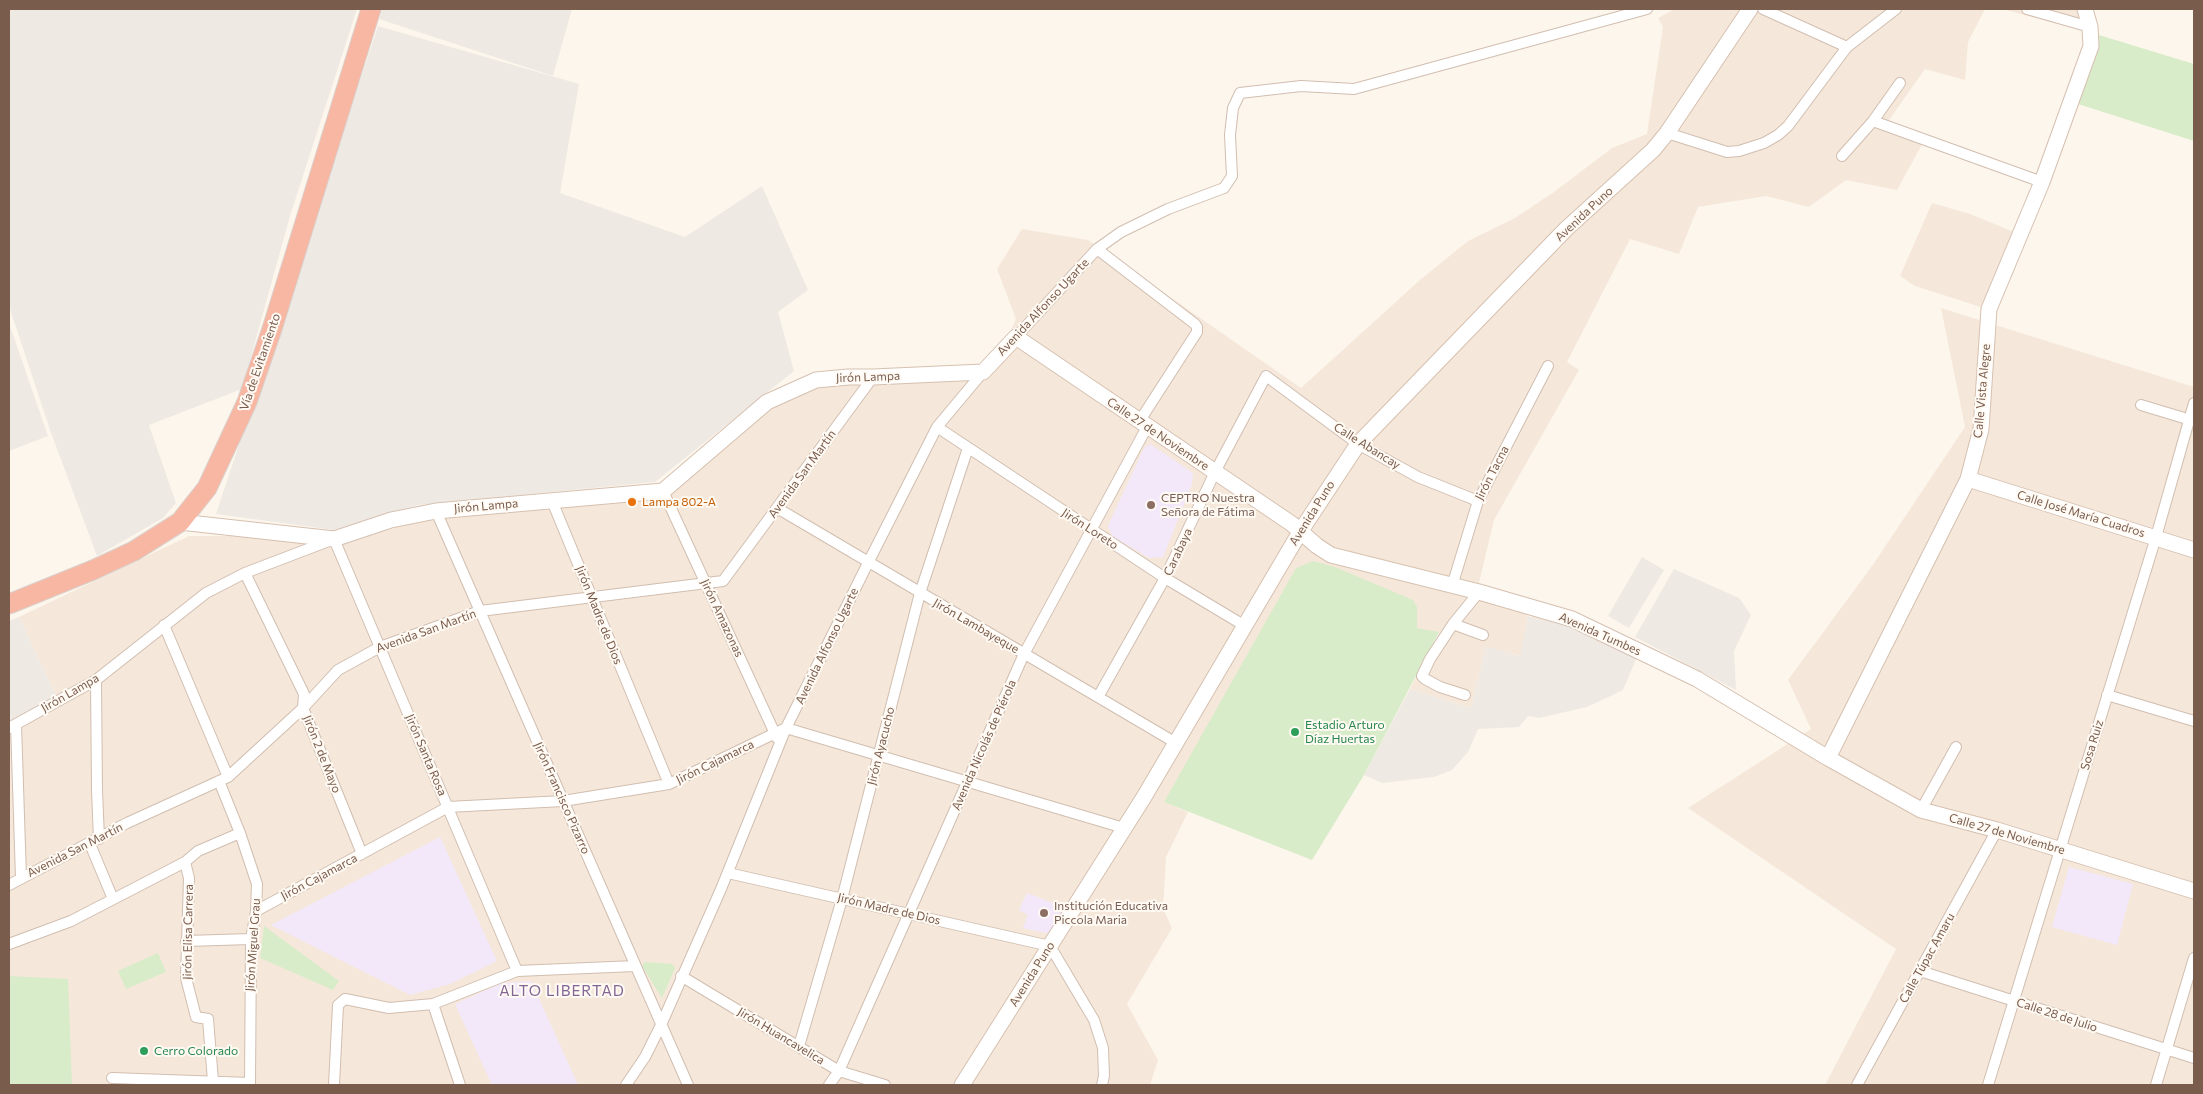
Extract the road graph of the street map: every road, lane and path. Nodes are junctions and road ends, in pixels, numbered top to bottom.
1 (371, 9) edge
2 (1648, 9) edge
3 (1750, 9) edge
4 (1763, 9) edge
5 (1896, 9) edge
6 (2027, 9) edge
7 (2085, 9) edge
8 (2090, 27) junction
9 (1847, 47) junction
10 (1900, 83) dead end
11 (1873, 121) junction
12 (1667, 134) junction
13 (1842, 156) dead end
14 (2042, 182) junction
15 (1097, 249) junction
16 (1016, 337) junction
17 (1548, 366) dead end
18 (983, 372) junction
19 (1266, 376) joint
20 (873, 378) junction
21 (2194, 403) edge
22 (2140, 405) dead end
23 (2192, 420) edge
24 (1143, 424) junction
25 (937, 428) junction
26 (1358, 444) junction
27 (968, 448) junction
28 (1215, 472) junction
29 (1968, 479) junction
30 (663, 491) junction
31 (1478, 500) junction
32 (552, 501) junction
33 (777, 508) junction
34 (436, 511) junction
35 (180, 522) junction
36 (1091, 530) junction
37 (1300, 532) junction
38 (2156, 538) junction
39 (334, 539) junction
40 (2194, 550) edge
41 (868, 563) junction
42 (245, 573) junction
43 (1165, 578) junction
44 (706, 584) junction
45 (1452, 586) junction
46 (1480, 592) junction
47 (920, 593) junction
48 (592, 598) junction
49 (9, 604) edge
50 (480, 611) junction
51 (1453, 624) junction
52 (164, 625) junction
53 (1245, 626) junction
54 (1483, 635) dead end
55 (380, 647) junction
56 (1024, 654) junction
57 (96, 680) junction
58 (1465, 695) dead end
59 (2107, 695) junction
60 (1098, 697) junction
61 (303, 708) junction
62 (2194, 721) edge
63 (12, 726) edge
64 (786, 728) junction
65 (774, 732) junction
66 (1176, 743) junction
67 (780, 745) junction
68 (1956, 747) dead end
69 (879, 755) junction
70 (1828, 758) junction
71 (223, 779) junction
72 (968, 782) junction
73 (669, 784) junction
74 (563, 801) junction
75 (448, 807) junction
76 (1921, 810) junction
77 (1124, 828) junction
78 (1997, 830) junction
79 (240, 832) junction
80 (99, 839) junction
81 (90, 844) junction
82 (2060, 850) junction
83 (362, 854) junction
84 (185, 862) junction
85 (728, 873) junction
86 (21, 878) junction
87 (9, 885) edge
88 (2194, 891) edge
89 (842, 898) junction
90 (113, 899) junction
91 (256, 910) junction
92 (910, 914) junction
93 (251, 939) junction
94 (186, 942) junction
95 (9, 944) edge
96 (1050, 946) junction
97 (2194, 958) edge
98 (635, 966) junction
99 (517, 971) junction
100 (1920, 971) junction
101 (682, 976) junction
102 (2014, 1001) junction
103 (433, 1004) junction
104 (661, 1025) junction
105 (800, 1046) junction
106 (2167, 1050) junction
107 (2194, 1058) edge
108 (839, 1071) junction
109 (112, 1078) dead end
110 (213, 1081) junction
111 (250, 1084) edge
112 (334, 1085) edge
113 (460, 1085) edge
114 (626, 1085) edge
115 (688, 1085) edge
116 (829, 1085) edge
117 (885, 1085) edge
118 (962, 1085) edge
119 (1102, 1085) edge
120 (1857, 1085) edge
121 (1988, 1085) edge
122 (2156, 1085) edge

1 - 35 highway, Vía de Evitamiento
2 - 15 street, Avenida Alfonso Ugarte
3 - 12 street, Avenida Puno
4 - 9 street
5 - 9 street
6 - 8 street
7 - 8 street, Calle Vista Alegre
8 - 14 street, Calle Vista Alegre
9 - 12 street
10 - 11 street
11 - 13 street
11 - 14 street
12 - 26 street, Avenida Puno
14 - 29 street, Calle Vista Alegre
15 - 16 street, Avenida Alfonso Ugarte
15 - 24 street, Avenida Nicolás de Piérola
16 - 18 street, Avenida Alfonso Ugarte
16 - 24 street, Calle 27 de Noviembre
17 - 31 street, Jirón Tacna
18 - 20 street, Jirón Lampa
18 - 25 street, Avenida Alfonso Ugarte
19 - 26 street, Calle Abancay
19 - 28 street, Carabaya
20 - 30 street, Jirón Lampa
20 - 33 street, Avenida San Martín
21 - 23 street, Sosa Ruiz
22 - 23 street
23 - 38 street, Sosa Ruiz
24 - 28 street, Calle 27 de Noviembre
24 - 36 street, Avenida Nicolás de Piérola
25 - 27 street, Jirón Loreto
25 - 41 street, Avenida Alfonso Ugarte
26 - 31 street, Calle Abancay
26 - 37 street, Avenida Puno
27 - 36 street, Jirón Loreto
27 - 47 street, Jirón Ayacucho
28 - 37 street, Calle 27 de Noviembre
28 - 43 street, Carabaya
29 - 38 street, Calle José María Cuadros
29 - 70 street, Calle Vista Alegre
30 - 32 street, Jirón Lampa
30 - 44 street, Jirón Amazonas
31 - 45 street, Jirón Tacna
32 - 34 street, Jirón Lampa
32 - 48 street, Jirón Madre de Dios
33 - 41 street, Jirón Lambayeque
33 - 44 street, Avenida San Martín
34 - 39 street, Jirón Lampa
34 - 50 street, Jirón Francisco Pizarro
35 - 39 street
35 - 49 highway, Vía de Evitamiento
36 - 43 street, Jirón Loreto
36 - 56 street, Avenida Nicolás de Piérola
37 - 45 street, Avenida Tumbes
37 - 53 street, Avenida Puno
38 - 40 street, Calle José María Cuadros
38 - 59 street, Sosa Ruiz
39 - 42 street, Jirón Lampa
39 - 55 street, Jirón Santa Rosa
41 - 47 street, Jirón Lambayeque
41 - 64 street, Avenida Alfonso Ugarte
42 - 52 street, Jirón Lampa
42 - 61 street, Jirón 2 de Mayo
43 - 53 street, Jirón Loreto
43 - 60 street, Carabaya
44 - 48 street, Avenida San Martín
44 - 65 street, Jirón Amazonas
45 - 46 street, Avenida Tumbes
46 - 51 street
46 - 70 street, Avenida Tumbes
47 - 56 street, Jirón Lambayeque
47 - 69 street, Jirón Ayacucho
48 - 50 street, Avenida San Martín
48 - 73 street, Jirón Madre de Dios
50 - 55 street, Avenida San Martín
50 - 74 street, Jirón Francisco Pizarro
51 - 54 street
51 - 58 street
52 - 57 street, Jirón Lampa
52 - 71 street, Jirón Miguel Grau
53 - 66 street, Avenida Puno
55 - 61 street, Avenida San Martín
55 - 75 street, Jirón Santa Rosa
56 - 60 street, Jirón Lambayeque
56 - 72 street, Avenida Nicolás de Piérola
57 - 63 street, Jirón Lampa
57 - 80 street
59 - 62 street
59 - 82 street, Sosa Ruiz
60 - 66 street, Jirón Lambayeque
61 - 71 street, Avenida San Martín
61 - 83 street, Jirón 2 de Mayo
63 - 86 street
64 - 65 street, Jirón Cajamarca
64 - 67 street, Avenida Alfonso Ugarte
64 - 69 street
65 - 67 street, Jirón Amazonas
65 - 73 street, Jirón Cajamarca
66 - 77 street, Avenida Puno
67 - 85 street, Avenida Alfonso Ugarte
68 - 76 street
69 - 72 street
69 - 89 street, Jirón Ayacucho
70 - 76 street, Calle 27 de Noviembre
71 - 79 street, Jirón Miguel Grau
71 - 80 street, Avenida San Martín
72 - 77 street
72 - 92 street, Avenida Nicolás de Piérola
73 - 74 street, Jirón Cajamarca
74 - 75 street, Jirón Cajamarca
74 - 98 street, Jirón Francisco Pizarro
75 - 83 street, Jirón Cajamarca
75 - 99 street, Jirón Santa Rosa
76 - 78 street, Calle 27 de Noviembre
77 - 96 street, Avenida Puno
78 - 82 street, Calle 27 de Noviembre
78 - 100 street, Calle Túpac Amaru
79 - 84 street
79 - 91 street, Jirón Miguel Grau
80 - 81 street, Avenida San Martín
81 - 86 street, Avenida San Martín
81 - 90 street
82 - 88 street, Calle 27 de Noviembre
82 - 102 street, Sosa Ruiz
83 - 91 street, Jirón Cajamarca
84 - 90 street
84 - 94 street, Jirón Elisa Carrera
85 - 89 street, Jirón Madre de Dios
85 - 101 street, Avenida Alfonso Ugarte
86 - 87 street, Avenida San Martín
89 - 92 street, Jirón Madre de Dios
89 - 105 street, Jirón Ayacucho
90 - 95 street
91 - 93 street, Jirón Miguel Grau
92 - 96 street, Jirón Madre de Dios
92 - 108 street, Avenida Nicolás de Piérola
93 - 94 street
93 - 111 street, Jirón Miguel Grau
94 - 110 street, Jirón Elisa Carrera
96 - 118 street, Avenida Puno
96 - 119 street
97 - 106 street
98 - 99 street
98 - 104 street, Jirón Francisco Pizarro
99 - 103 street
100 - 102 street, Calle 28 de Julio
100 - 120 street, Calle Túpac Amaru
101 - 104 street, Avenida Alfonso Ugarte
101 - 105 street, Jirón Huancavelica
102 - 106 street, Calle 28 de Julio
102 - 121 street, Sosa Ruiz
103 - 112 street
103 - 113 street
104 - 114 street, Avenida Alfonso Ugarte
104 - 115 street, Jirón Francisco Pizarro
105 - 108 street, Jirón Huancavelica
106 - 107 street, Calle 28 de Julio
106 - 122 street
108 - 116 street, Avenida Nicolás de Piérola
108 - 117 street, Jirón Huancavelica
109 - 110 street
110 - 111 street

